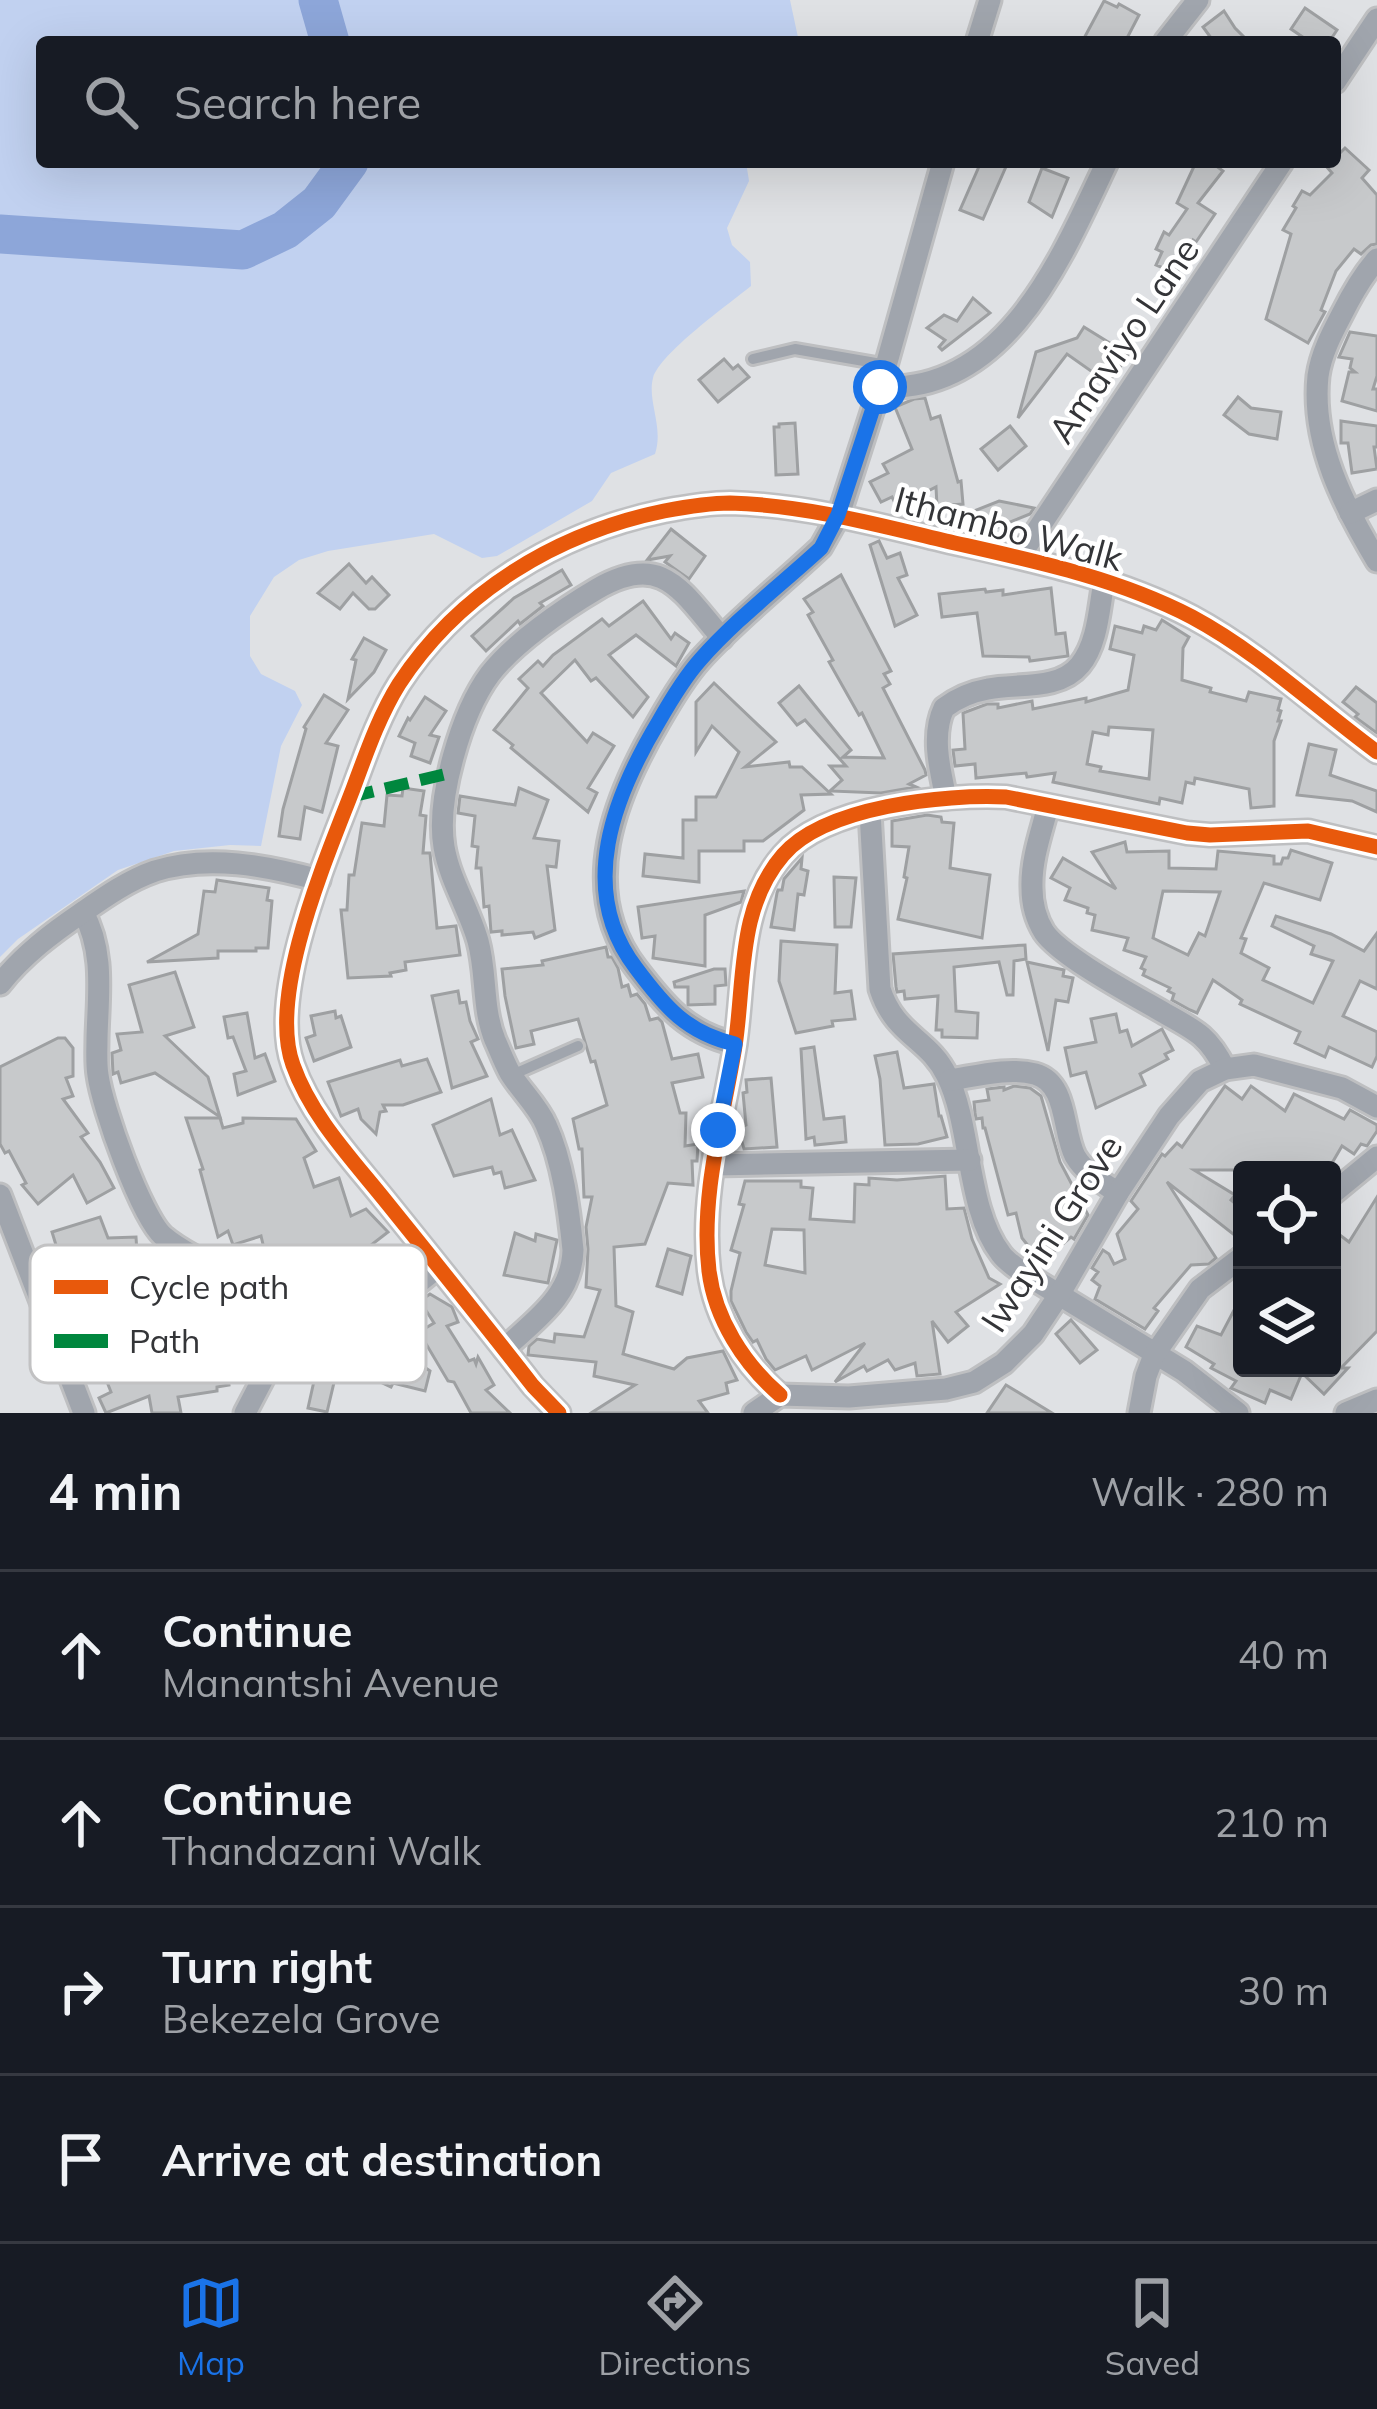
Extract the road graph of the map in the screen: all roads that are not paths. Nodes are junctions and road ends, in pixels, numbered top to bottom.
1 (990, 0) edge
2 (1198, 0) edge
3 (1363, 0) edge
4 (1377, 18) edge
5 (978, 36) edge
6 (1170, 36) edge
7 (1341, 73) edge
8 (941, 168) edge
9 (1104, 168) edge
10 (1278, 168) edge
11 (1377, 259) edge
12 (753, 359) dead end
13 (886, 364) junction
14 (880, 387) junction
15 (1377, 500) edge
16 (1350, 513) junction
17 (838, 515) junction
18 (1020, 556) junction
19 (1377, 561) edge
20 (1104, 582) junction
21 (722, 638) junction
22 (1377, 752) edge
23 (946, 798) junction
24 (1048, 806) junction
25 (870, 812) junction
26 (1377, 847) edge
27 (319, 880) junction
28 (83, 912) junction
29 (0, 984) edge
30 (735, 1044) junction
31 (578, 1046) dead end
32 (1225, 1069) junction
33 (512, 1075) junction
34 (950, 1080) junction
35 (1377, 1107) edge
36 (1377, 1157) edge
37 (970, 1160) junction
38 (713, 1165) junction
39 (1341, 1187) edge
40 (1118, 1193) junction
41 (0, 1195) edge
42 (178, 1245) edge
43 (421, 1245) edge
44 (426, 1252) edge
45 (1233, 1264) edge
46 (438, 1267) junction
47 (30, 1272) edge
48 (426, 1277) edge
49 (1059, 1295) junction
50 (504, 1349) junction
51 (1154, 1355) junction
52 (73, 1383) edge
53 (261, 1383) edge
54 (780, 1395) junction
55 (1377, 1400) edge
56 (85, 1413) edge
57 (245, 1413) edge
58 (559, 1413) edge
59 (754, 1413) edge
60 (1139, 1413) edge
61 (1238, 1413) edge
62 (1346, 1413) edge

1 - 5 street
2 - 6 street
3 - 4 street
4 - 7 street
8 - 13 street
9 - 14 street
10 - 18 street, Amaviyo Lane
11 - 16 street
12 - 13 lane
13 - 14 street
14 - 17 street
15 - 16 street
16 - 19 street
17 - 18 street, Ithambo Walk
17 - 21 street
17 - 27 street, Ithambo Walk
18 - 20 street, Ithambo Walk
20 - 22 street, Ithambo Walk
20 - 23 street
21 - 30 street
21 - 33 street
23 - 24 street
23 - 25 street
24 - 26 street
24 - 32 street
25 - 30 street
25 - 34 street
27 - 28 street
27 - 43 street, Ithambo Walk
28 - 29 street
28 - 42 street
30 - 38 street
31 - 33 lane
32 - 35 street
32 - 40 street, Iwayini Grove
33 - 50 street
34 - 37 street
34 - 40 street
36 - 39 street
37 - 38 street
37 - 49 street
38 - 54 street
40 - 49 street, Iwayini Grove
41 - 47 street
44 - 46 street, Ithambo Walk
45 - 51 street
46 - 48 street
46 - 50 street, Ithambo Walk
49 - 51 street
49 - 54 street, Iwayini Grove
50 - 58 street, Ithambo Walk
51 - 60 street
51 - 61 street
52 - 56 street
53 - 57 street
54 - 59 street
55 - 62 street

